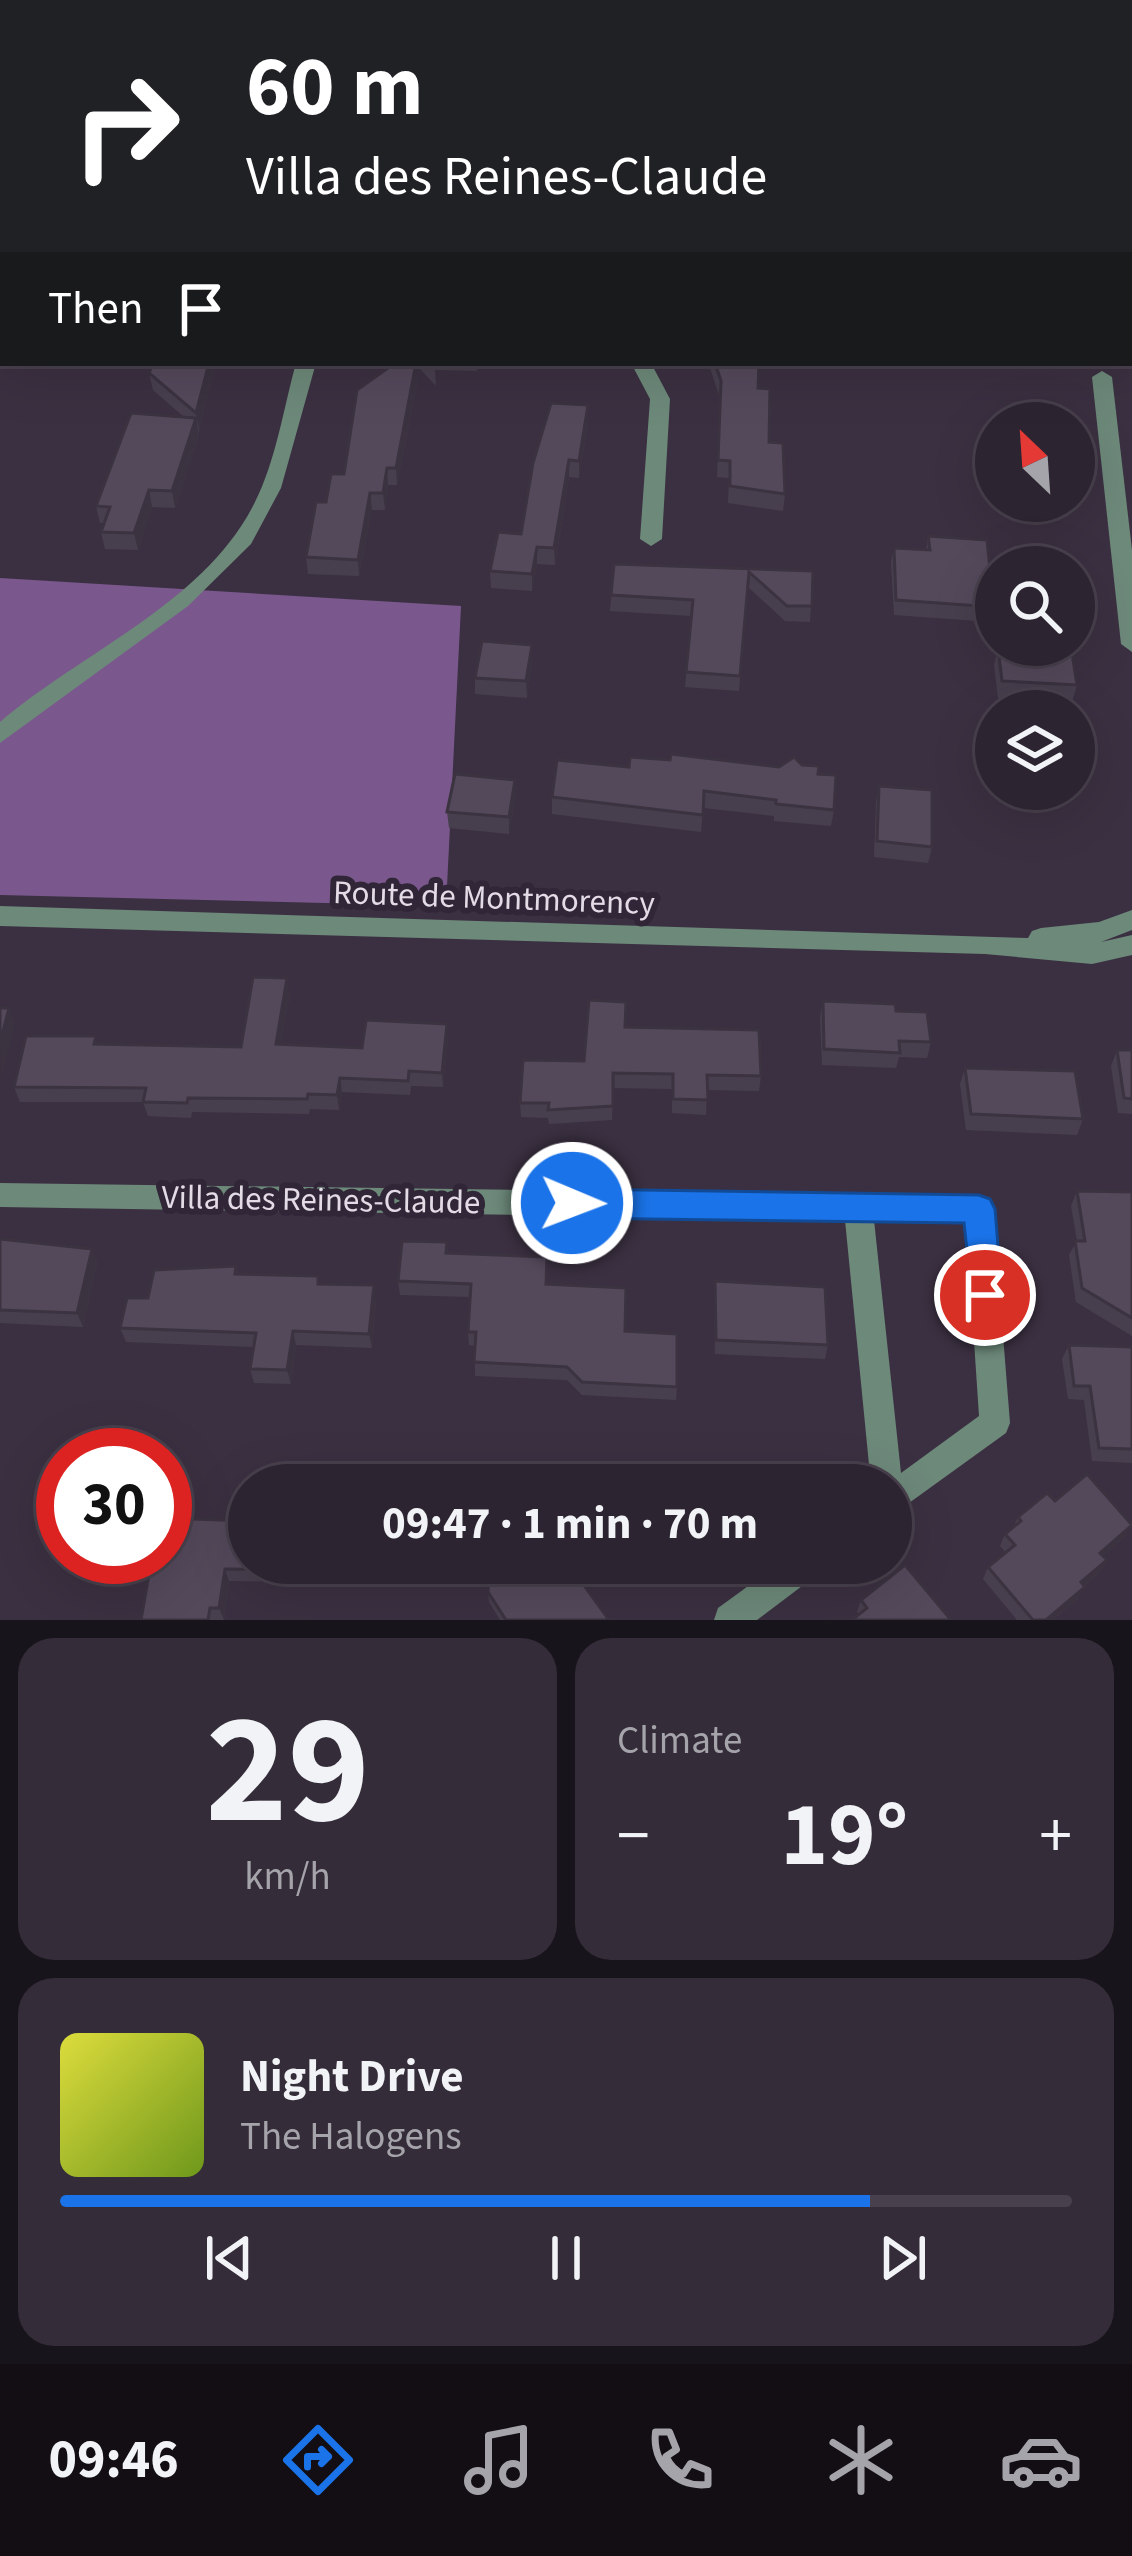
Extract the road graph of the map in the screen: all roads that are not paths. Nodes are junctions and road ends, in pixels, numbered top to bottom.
1 (305, 366) edge
2 (643, 366) edge
3 (1102, 377) dead end
4 (651, 539) dead end
5 (1132, 644) edge
6 (0, 735) edge
7 (0, 916) edge
8 (1132, 920) edge
9 (986, 944) junction
10 (1132, 945) edge
11 (0, 1196) edge
12 (858, 1207) junction
13 (885, 1464) edge
14 (912, 1484) edge
15 (779, 1584) edge
16 (730, 1620) edge

1 - 6 street
2 - 4 street
3 - 5 street
7 - 9 street, Route de Montmorency
8 - 9 street, Route de Montmorency
9 - 10 street, Route de Montmorency
11 - 12 street, Villa des Reines-Claude
12 - 13 street
12 - 14 street, Villa des Reines-Claude
15 - 16 street

